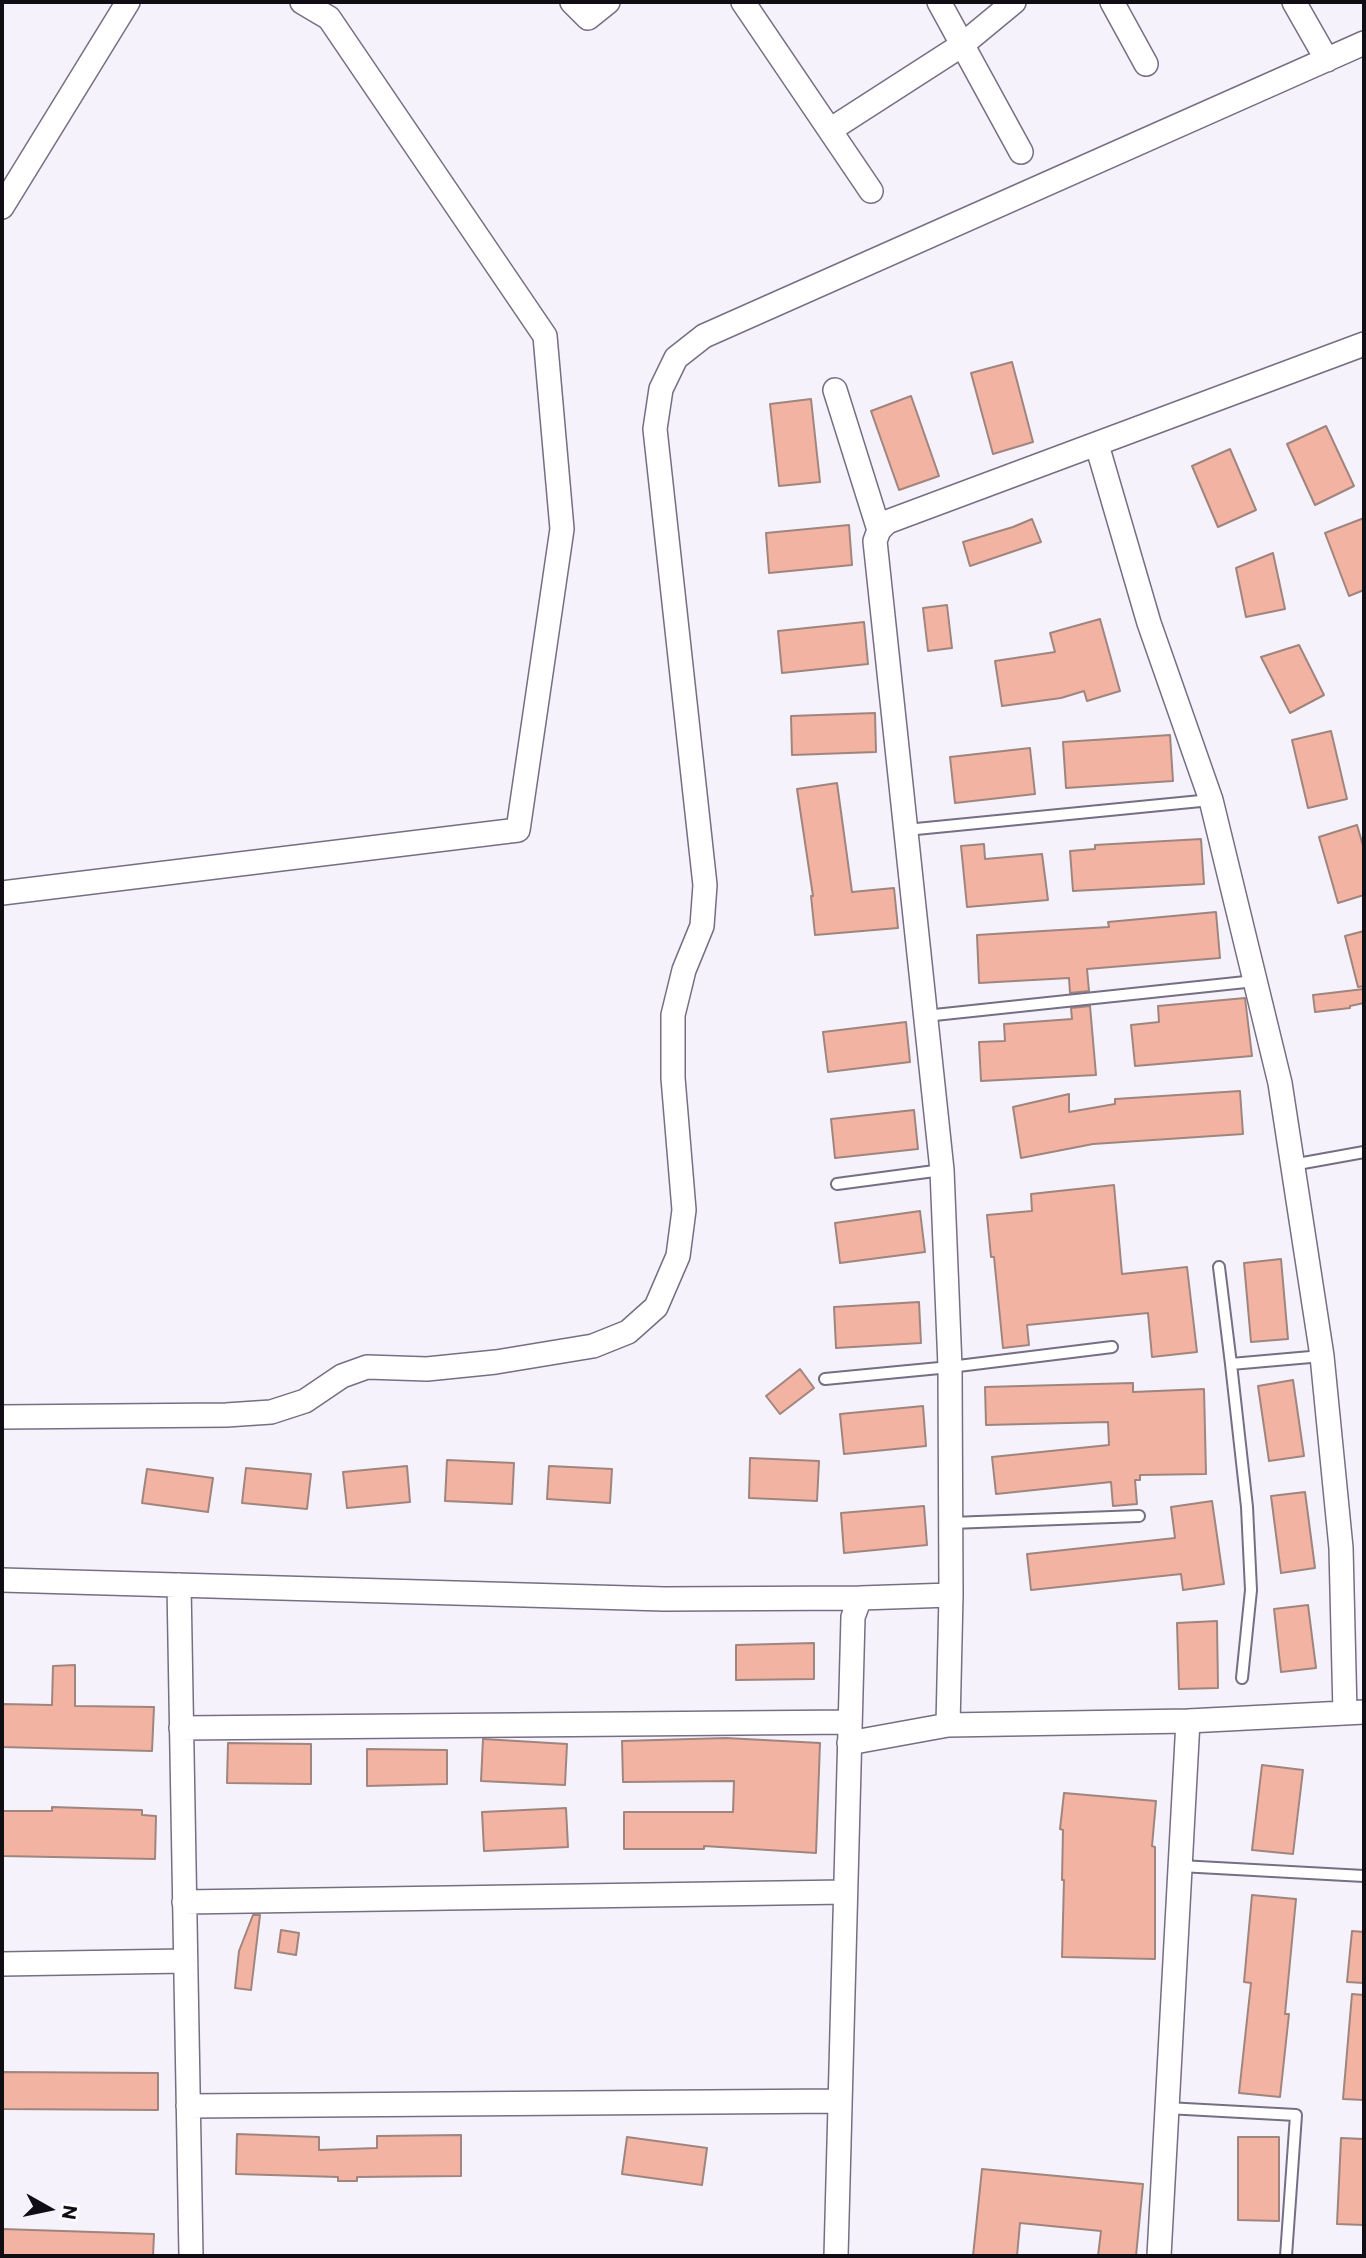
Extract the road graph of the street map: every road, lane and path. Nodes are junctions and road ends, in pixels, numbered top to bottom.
1 (128, 2) edge
2 (304, 2) edge
3 (572, 2) edge
4 (608, 2) edge
5 (743, 2) edge
6 (939, 2) edge
7 (1014, 2) edge
8 (1112, 2) edge
9 (1294, 2) edge
10 (1364, 43) edge
11 (962, 45) junction
12 (1327, 60) junction
13 (1146, 64) dead end
14 (830, 130) junction
15 (1021, 152) dead end
16 (871, 191) dead end
17 (2, 207) edge
18 (1364, 344) edge
19 (835, 390) dead end
20 (1097, 445) junction
21 (879, 530) junction
22 (1211, 800) junction
23 (906, 830) junction
24 (2, 892) edge
25 (1255, 981) junction
26 (925, 1016) junction
27 (1364, 1152) edge
28 (1292, 1164) junction
29 (942, 1170) junction
30 (837, 1184) dead end
31 (1219, 1267) dead end
32 (1112, 1347) dead end
33 (1322, 1356) junction
34 (1231, 1364) junction
35 (950, 1367) junction
36 (825, 1379) dead end
37 (2, 1417) edge
38 (1139, 1516) dead end
39 (951, 1523) junction
40 (2, 1580) edge
41 (179, 1585) junction
42 (951, 1595) junction
43 (860, 1598) junction
44 (1242, 1678) dead end
45 (1354, 1713) edge
46 (1188, 1721) junction
47 (948, 1725) junction
48 (181, 1728) junction
49 (850, 1733) junction
50 (1180, 1866) junction
51 (1364, 1876) edge
52 (845, 1892) junction
53 (184, 1902) junction
54 (185, 1961) junction
55 (2, 1964) edge
56 (839, 2101) junction
57 (188, 2106) junction
58 (1167, 2108) junction
59 (191, 2256) edge
60 (836, 2256) edge
61 (1159, 2256) edge
62 (1286, 2256) edge

1 - 17 street
2 - 24 street
3 - 4 street
5 - 14 street
6 - 11 street
7 - 11 street
8 - 13 street
9 - 12 street
10 - 12 street
11 - 14 street
11 - 15 street
12 - 37 street
14 - 16 street
18 - 20 street
19 - 21 street
20 - 21 street
20 - 22 street
21 - 23 street
22 - 23 lane
22 - 25 street
23 - 26 street
25 - 26 lane
25 - 28 street
26 - 29 street
27 - 28 lane
28 - 33 street
29 - 30 lane
29 - 35 street
31 - 34 lane
32 - 35 lane
33 - 34 lane
33 - 45 street
34 - 44 lane
35 - 36 lane
35 - 39 street
38 - 39 lane
39 - 42 street
40 - 41 street
41 - 43 street
41 - 48 street
42 - 43 street
42 - 47 street
43 - 49 street
45 - 46 street
46 - 47 street
46 - 50 street
47 - 49 street
48 - 49 street
48 - 53 street
49 - 52 street
50 - 51 lane
50 - 58 street
52 - 53 street
52 - 56 street
53 - 54 street
54 - 55 street
54 - 57 street
56 - 57 street
56 - 60 street
57 - 59 street
58 - 61 street
58 - 62 lane

